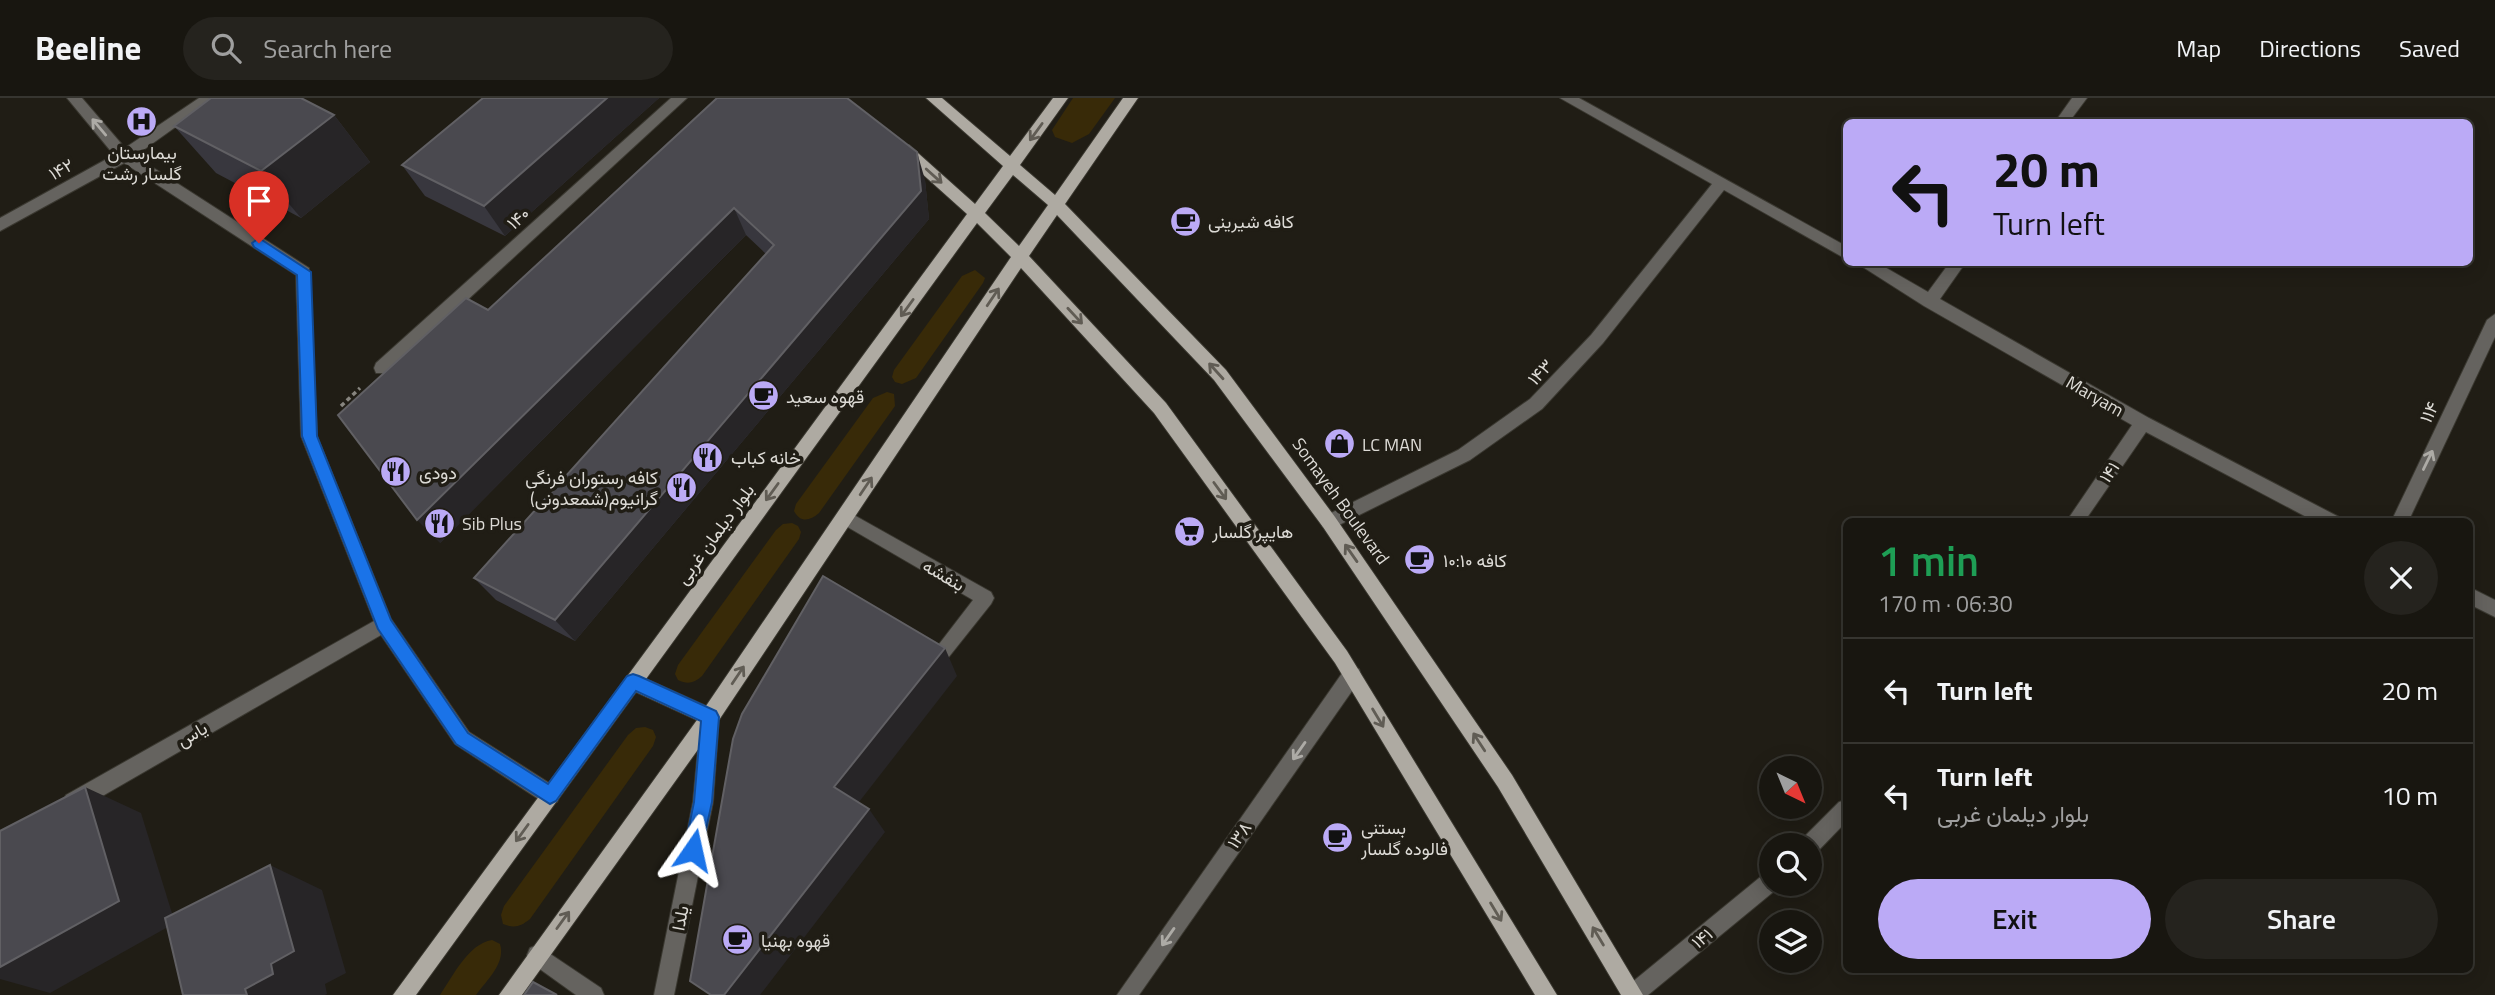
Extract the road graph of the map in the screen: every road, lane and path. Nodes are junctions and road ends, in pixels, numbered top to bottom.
1 (74, 98) edge
2 (209, 98) edge
3 (680, 98) edge
4 (933, 98) edge
5 (1061, 98) edge
6 (1131, 98) edge
7 (1567, 98) edge
8 (2080, 98) edge
9 (2064, 119) edge
10 (897, 142) edge
11 (124, 156) junction
12 (1012, 166) junction
13 (1722, 181) junction
14 (1056, 205) junction
15 (977, 214) junction
16 (0, 225) edge
17 (1843, 251) edge
18 (1020, 257) junction
19 (1869, 266) edge
20 (1956, 266) edge
21 (1930, 302) junction
22 (2495, 320) edge
23 (382, 368) joint
24 (2143, 424) junction
25 (309, 436) junction
26 (845, 517) junction
27 (2077, 518) edge
28 (2325, 518) edge
29 (2401, 518) edge
30 (1329, 522) junction
31 (2473, 597) edge
32 (2495, 609) edge
33 (384, 624) junction
34 (942, 652) edge
35 (1352, 675) junction
36 (633, 682) junction
37 (710, 717) junction
38 (550, 795) junction
39 (60, 810) edge
40 (1843, 812) edge
41 (1822, 833) edge
42 (1759, 891) edge
43 (537, 956) junction
44 (403, 995) edge
45 (509, 995) edge
46 (594, 995) edge
47 (664, 995) edge
48 (1127, 995) edge
49 (1547, 995) edge
50 (1632, 995) edge

11 -> 1 street
2 - 11 street, ۱۴۲
3 - 23 street, ۱۴۰
4 - 12 main road, Somayeh Boulevard
5 -> 12 main road, بلوار دیلمان غربی
6 - 14 main road
7 - 13 street
8 - 9 street
10 -> 15 main road
11 - 16 street, ۱۴۲
11 - 25 street
12 - 14 main road, Somayeh Boulevard
12 - 15 main road, بلوار دیلمان غربی
13 - 17 street
13 - 30 street, ۱۴۳
14 - 18 main road
30 -> 14 main road, Somayeh Boulevard
15 - 18 main road
15 -> 36 main road, بلوار دیلمان غربی
26 -> 18 main road
18 -> 35 main road
19 - 21 street, Maryam
20 - 21 street
21 - 24 street, Maryam
29 -> 22 street, ۱۱۴
23 - 25 path
24 - 27 street, ۱۴۱
24 - 28 street, Maryam
25 - 33 street
26 - 34 street, بنفشه
37 -> 26 main road
50 -> 30 main road, Somayeh Boulevard
31 - 32 street
33 - 38 street
33 - 39 street, یاس
35 -> 48 street, ۱۳۸
35 -> 49 main road
36 - 37 main road
36 - 38 main road, بلوار دیلمان غربی
43 -> 37 main road
37 - 47 street, یلدا
38 -> 44 main road, بلوار دیلمان غربی
40 - 41 street
42 - 50 street, ۱۴۱
43 - 45 main road
43 - 46 street

